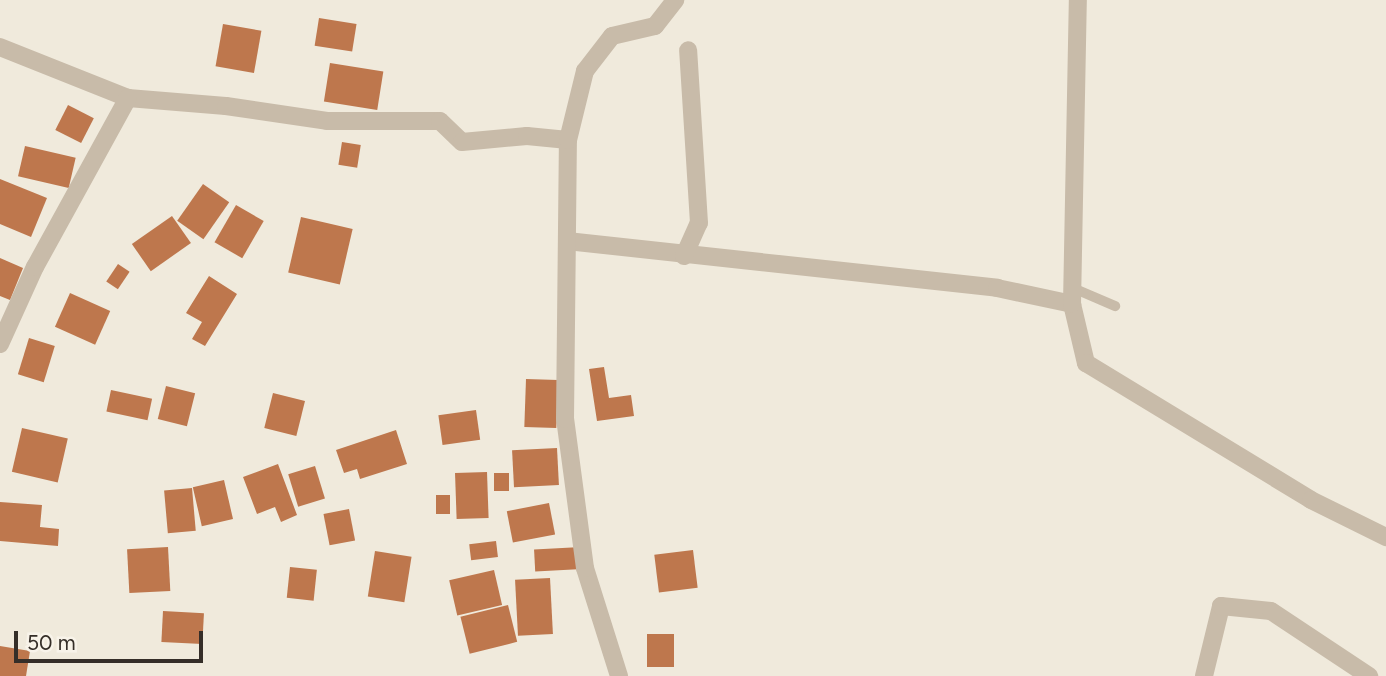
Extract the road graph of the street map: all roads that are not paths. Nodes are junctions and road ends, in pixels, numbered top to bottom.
1 (675, 0) edge
2 (1078, 0) edge
3 (0, 47) edge
4 (688, 50) dead end
5 (128, 98) junction
6 (569, 140) junction
7 (567, 241) junction
8 (684, 256) junction
9 (1072, 296) junction
10 (1115, 306) dead end
11 (0, 344) edge
12 (1386, 537) edge
13 (619, 676) edge
14 (1204, 676) edge
15 (1369, 676) edge

1 - 6 street
2 - 9 street
3 - 5 street
4 - 8 street
5 - 6 street
5 - 11 street
6 - 7 street
7 - 8 street
7 - 13 street
8 - 9 street
9 - 10 lane
9 - 12 street
14 - 15 street

